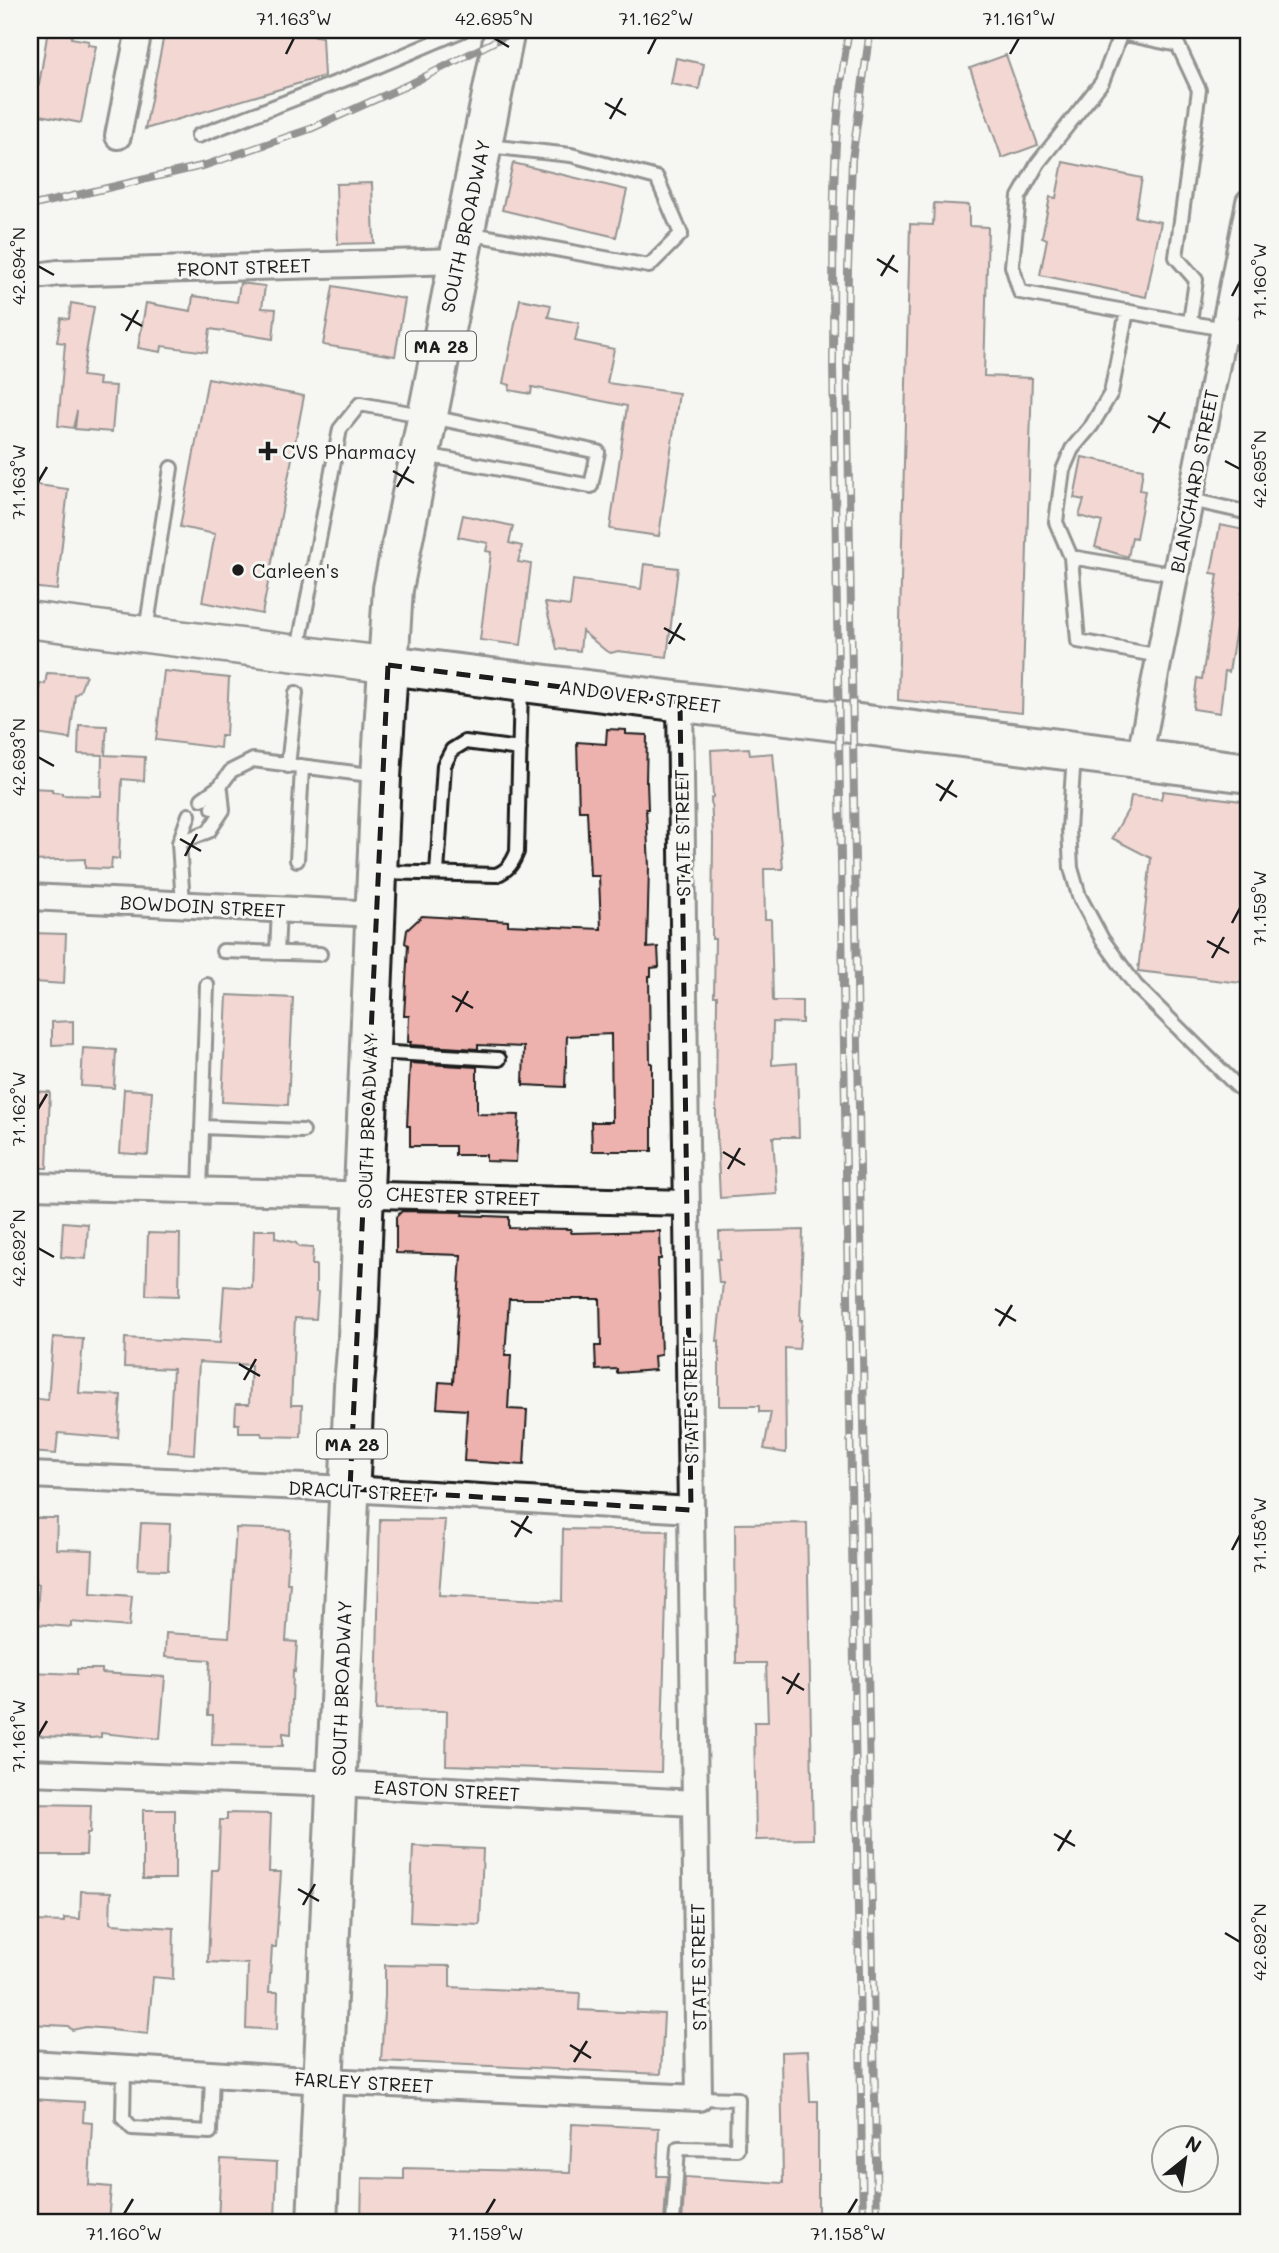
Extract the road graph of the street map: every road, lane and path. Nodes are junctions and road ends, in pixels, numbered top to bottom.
1 (139, 30) edge
2 (463, 30) edge
3 (505, 30) edge
4 (118, 136) dead end
5 (198, 136) dead end
6 (481, 145) junction
7 (1249, 202) edge
8 (460, 247) junction
9 (30, 277) edge
10 (1127, 311) junction
11 (1190, 322) junction
12 (1224, 329) junction
13 (1249, 334) edge
14 (427, 416) junction
15 (420, 454) junction
16 (171, 468) dead end
17 (1191, 500) junction
18 (1249, 513) edge
19 (1071, 557) junction
20 (1176, 575) junction
21 (30, 620) edge
22 (145, 635) junction
23 (297, 654) junction
24 (1160, 656) junction
25 (388, 665) junction
26 (521, 681) junction
27 (296, 693) dead end
28 (680, 702) junction
29 (520, 749) junction
30 (1074, 751) junction
31 (1139, 760) junction
32 (288, 766) junction
33 (302, 768) junction
34 (1249, 773) edge
35 (382, 777) junction
36 (220, 786) junction
37 (202, 799) dead end
38 (213, 808) dead end
39 (190, 815) dead end
40 (201, 824) dead end
41 (179, 843) junction
42 (297, 860) dead end
43 (377, 872) junction
44 (436, 873) junction
45 (30, 897) edge
46 (183, 905) junction
47 (279, 909) junction
48 (376, 914) junction
49 (223, 951) dead end
50 (277, 953) junction
51 (320, 954) dead end
52 (206, 985) dead end
53 (370, 1051) junction
54 (499, 1059) dead end
55 (1249, 1095) edge
56 (202, 1127) junction
57 (303, 1131) dead end
58 (30, 1186) edge
59 (200, 1190) junction
60 (364, 1194) junction
61 (687, 1203) junction
62 (30, 1475) edge
63 (350, 1489) junction
64 (691, 1510) junction
65 (30, 1772) edge
66 (337, 1784) junction
67 (695, 1803) junction
68 (30, 2063) edge
69 (124, 2069) junction
70 (212, 2074) junction
71 (324, 2081) junction
72 (699, 2098) junction
73 (317, 2223) edge
74 (673, 2223) edge

1 - 4 street
2 - 5 lane
3 - 6 main road, SOUTH BROADWAY / MA 28
6 - 8 main road, SOUTH BROADWAY / MA 28
6 - 8 lane
7 - 12 street, BLANCHARD STREET
8 - 9 street, FRONT STREET
8 - 14 main road, SOUTH BROADWAY / MA 28
10 - 11 lane
10 - 11 lane
10 - 19 lane
11 - 12 lane
12 - 13 street
12 - 17 street, BLANCHARD STREET
14 - 15 main road, SOUTH BROADWAY / MA 28
14 - 15 lane
14 - 23 lane
15 - 25 main road, SOUTH BROADWAY / MA 28
16 - 22 lane
17 - 18 lane
17 - 20 street, BLANCHARD STREET
19 - 20 lane
19 - 24 lane
20 - 24 street, BLANCHARD STREET
21 - 22 main road, ANDOVER STREET
22 - 23 main road, ANDOVER STREET
23 - 25 main road, ANDOVER STREET
24 - 31 street, BLANCHARD STREET
25 - 26 main road, ANDOVER STREET
25 - 35 main road, SOUTH BROADWAY / MA 28
26 - 28 main road, ANDOVER STREET
26 - 29 lane
27 - 32 lane
28 - 30 main road, ANDOVER STREET
28 - 61 street, STATE STREET
29 - 44 lane
29 - 44 lane
30 - 31 main road, ANDOVER STREET
30 - 55 lane
31 - 34 main road, ANDOVER STREET
32 - 33 lane
32 - 36 lane
33 - 35 lane
33 - 42 lane
35 - 43 main road, SOUTH BROADWAY / MA 28
36 - 37 lane
36 - 38 lane
36 - 41 lane
39 - 41 lane
40 - 41 lane
41 - 46 lane
43 - 44 lane
43 - 48 main road, SOUTH BROADWAY / MA 28
45 - 46 street, BOWDOIN STREET
46 - 47 street, BOWDOIN STREET
47 - 48 street, BOWDOIN STREET
47 - 50 lane
48 - 53 main road, SOUTH BROADWAY / MA 28
49 - 50 lane
50 - 51 lane
52 - 56 lane
53 - 54 lane
53 - 60 main road, SOUTH BROADWAY / MA 28
56 - 57 lane
56 - 59 lane
58 - 59 street, CHESTER STREET
59 - 60 street, CHESTER STREET
60 - 61 street, CHESTER STREET
60 - 63 main road, SOUTH BROADWAY / MA 28
61 - 64 street, STATE STREET
62 - 63 street, DRACUT STREET
63 - 64 street, DRACUT STREET
63 - 66 main road, SOUTH BROADWAY / MA 28
64 - 67 street, STATE STREET
65 - 66 street, EASTON STREET
66 - 67 street, EASTON STREET
66 - 71 main road, SOUTH BROADWAY / MA 28
67 - 72 street, STATE STREET
68 - 69 street, FARLEY STREET
69 - 70 street, FARLEY STREET
69 - 70 lane
70 - 71 street, FARLEY STREET
71 - 72 street, FARLEY STREET
71 - 73 main road, SOUTH BROADWAY / MA 28
72 - 74 lane

